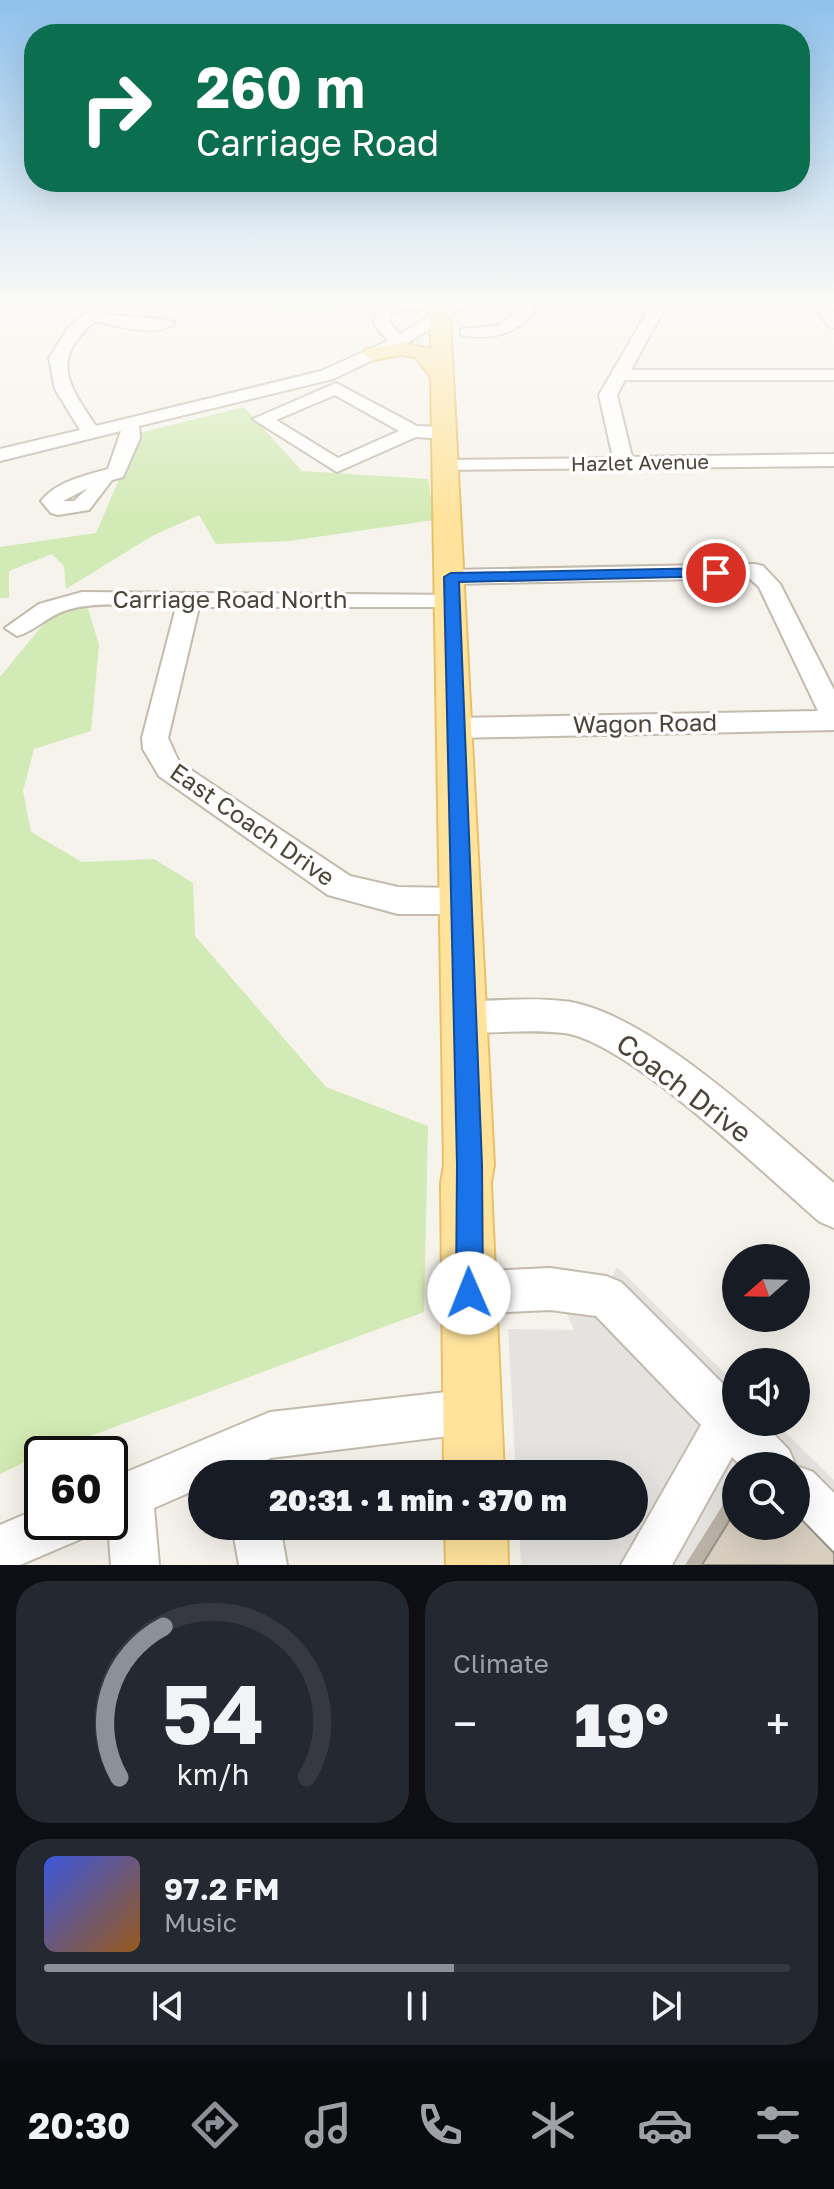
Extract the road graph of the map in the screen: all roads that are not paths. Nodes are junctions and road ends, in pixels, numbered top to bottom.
1 (58, 373) edge
2 (330, 373) edge
3 (440, 373) edge
4 (617, 375) joint
5 (834, 375) edge
6 (442, 376) joint
7 (130, 423) junction
8 (91, 433) junction
9 (435, 444) junction
10 (0, 455) edge
11 (834, 460) edge
12 (624, 463) junction
13 (105, 476) dead end
14 (452, 589) junction
15 (189, 600) junction
16 (17, 628) dead end
17 (834, 718) edge
18 (455, 728) junction
19 (459, 901) junction
20 (465, 1017) junction
21 (834, 1208) edge
22 (469, 1293) junction
23 (473, 1411) junction
24 (722, 1415) edge
25 (722, 1431) edge
26 (743, 1436) edge
27 (759, 1452) edge
28 (245, 1460) edge
29 (474, 1460) edge
30 (188, 1478) edge
31 (128, 1496) edge
32 (810, 1503) edge
33 (834, 1527) edge
34 (128, 1536) edge
35 (24, 1539) edge
36 (259, 1540) edge
37 (476, 1540) edge
38 (0, 1549) edge
39 (135, 1565) edge
40 (263, 1565) edge
41 (477, 1565) edge
42 (645, 1565) edge

1 - 8 street
2 - 7 street
3 - 6 main road
4 - 5 street
4 - 12 street
6 - 9 main road
7 - 8 street
7 - 13 street
8 - 10 street
9 - 9 street
9 - 12 street, Hazlet Avenue
9 - 14 main road
11 - 12 street, Hazlet Avenue
14 - 15 street, Carriage Road North
14 - 17 street, Carriage Road North
14 - 18 main road
15 - 16 street, Carriage Road North
15 - 19 street, East Coach Drive
17 - 18 street, Wagon Road
18 - 19 main road
19 - 20 main road
20 - 21 street, Coach Drive
20 - 22 main road
22 - 23 main road
22 - 24 street
23 - 28 street
23 - 29 main road
25 - 42 street
26 - 27 street
30 - 31 street
32 - 33 street
34 - 39 street
35 - 38 street
36 - 40 street
37 - 41 main road

